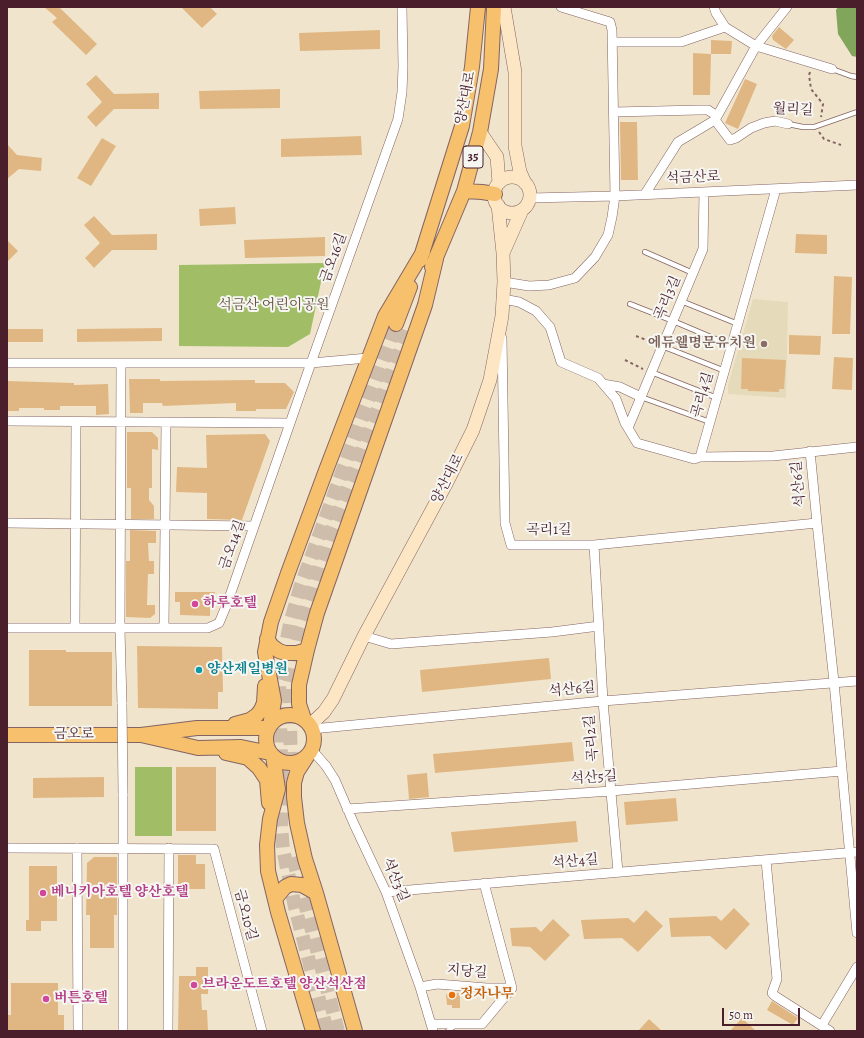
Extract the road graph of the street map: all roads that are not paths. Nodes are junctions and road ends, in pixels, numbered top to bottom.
1 (402, 7) edge
2 (478, 7) edge
3 (494, 7) edge
4 (561, 7) edge
5 (714, 7) edge
6 (787, 7) edge
7 (506, 10) edge
8 (725, 27) junction
9 (612, 42) junction
10 (756, 46) junction
11 (832, 69) joint
12 (857, 77) edge
13 (614, 112) junction
14 (857, 112) edge
15 (716, 118) junction
16 (788, 124) joint
17 (480, 132) junction
18 (525, 182) junction
19 (857, 184) edge
20 (776, 189) junction
21 (464, 191) junction
22 (704, 192) junction
23 (497, 194) junction
24 (645, 194) junction
25 (615, 196) junction
26 (530, 198) junction
27 (522, 210) junction
28 (423, 252) junction
29 (645, 252) dead end
30 (503, 253) junction
31 (436, 259) junction
32 (693, 273) junction
33 (504, 282) junction
34 (503, 299) junction
35 (681, 301) junction
36 (630, 304) dead end
37 (502, 316) junction
38 (673, 321) junction
39 (738, 324) junction
40 (662, 346) junction
41 (732, 346) junction
42 (368, 358) junction
43 (311, 362) junction
44 (7, 363) edge
45 (120, 363) junction
46 (725, 371) junction
47 (651, 372) junction
48 (603, 384) junction
49 (641, 397) junction
50 (717, 398) junction
51 (7, 421) edge
52 (76, 422) junction
53 (120, 422) junction
54 (710, 422) junction
55 (166, 423) junction
56 (289, 423) junction
57 (628, 428) junction
58 (857, 447) edge
59 (810, 451) junction
60 (700, 457) junction
61 (7, 523) edge
62 (816, 523) junction
63 (75, 524) junction
64 (120, 524) junction
65 (165, 525) junction
66 (254, 526) junction
67 (594, 545) junction
68 (599, 626) junction
69 (7, 628) edge
70 (75, 628) junction
71 (120, 628) junction
72 (164, 628) junction
73 (364, 636) junction
74 (266, 645) junction
75 (307, 650) junction
76 (857, 681) edge
77 (834, 682) junction
78 (603, 701) junction
79 (309, 724) junction
80 (269, 727) junction
81 (220, 728) junction
82 (7, 734) edge
83 (141, 735) junction
84 (198, 748) junction
85 (310, 752) junction
86 (272, 754) junction
87 (842, 771) junction
88 (611, 792) junction
89 (347, 809) junction
90 (270, 819) junction
91 (7, 848) edge
92 (77, 848) junction
93 (169, 848) junction
94 (122, 849) junction
95 (854, 852) edge
96 (766, 860) junction
97 (618, 872) junction
98 (484, 883) junction
99 (386, 892) junction
100 (316, 893) junction
101 (275, 899) junction
102 (857, 933) edge
103 (857, 967) edge
104 (420, 987) junction
105 (512, 988) junction
106 (457, 1024) junction
107 (822, 1025) junction
108 (432, 1027) edge
109 (78, 1031) edge
110 (124, 1031) edge
111 (168, 1031) edge
112 (262, 1031) edge
113 (313, 1031) edge
114 (355, 1031) edge
115 (448, 1031) edge
116 (830, 1031) edge

1 - 43 street, 금오16길
2 - 28 main road, 양산대로 / 35
3 - 17 main road, 양산대로 / 35
4 - 9 street
5 - 8 street
6 - 10 street
7 - 18 main road
8 - 9 street
8 - 10 street
9 - 13 street
10 - 11 street
10 - 15 street
11 - 12 lane
13 - 15 street
13 - 25 street
14 - 16 lane, 월리길
15 - 16 street, 월리길
15 - 24 street
17 - 21 main road, 양산대로 / 35
17 - 23 main road, 양산대로
18 - 23 main road
18 - 26 main road
19 - 20 street, 석금산로
20 - 22 street, 석금산로
20 - 39 street, 곡리4길
21 - 23 main road
21 - 31 main road, 양산대로 / 35
22 - 24 street, 석금산로
22 - 32 street, 곡리3길
23 - 27 main road
23 - 30 main road, 양산대로
24 - 25 street, 석금산로
25 - 26 street, 석금산로
25 - 33 street
26 - 27 main road
27 - 30 main road
28 - 31 main road, 양산대로 / 35
28 - 42 main road
29 - 32 lane
30 - 33 main road, 양산대로
31 - 75 main road
32 - 35 street, 곡리3길
33 - 34 main road, 양산대로
34 - 37 main road, 양산대로
34 - 48 street
35 - 38 street, 곡리3길
35 - 39 lane
36 - 38 lane
37 - 67 street, 곡리1길
37 - 73 main road, 양산대로
38 - 40 street, 곡리3길
38 - 41 lane
39 - 41 street, 곡리4길
40 - 46 lane
40 - 47 street, 곡리3길
41 - 46 street, 곡리4길
42 - 43 street
42 - 74 main road
43 - 45 street
43 - 56 street, 금오14길
44 - 45 street
45 - 53 street
46 - 50 street, 곡리4길
47 - 49 street, 곡리3길
47 - 50 lane
48 - 49 street
48 - 57 street
49 - 54 lane
49 - 57 street, 곡리3길
50 - 54 street, 곡리4길
51 - 52 street
52 - 53 street
52 - 63 street
53 - 55 street
53 - 64 street
54 - 60 street, 곡리4길
55 - 56 street
55 - 65 street
56 - 66 street, 금오14길
57 - 60 street
58 - 59 street
59 - 60 street
59 - 62 street, 석산6길
61 - 63 street
62 - 67 street, 곡리1길
62 - 77 street, 석산6길
63 - 64 street
63 - 70 street
64 - 65 street
64 - 71 street
65 - 66 street
65 - 72 street
66 - 72 street, 금오14길
67 - 68 street, 곡리2길
68 - 73 street
68 - 78 street, 곡리2길
69 - 70 street, 금오14길
70 - 71 street, 금오14길
71 - 72 street, 금오14길
71 - 94 street, bridge
73 - 79 main road, 양산대로
74 - 75 main road
74 - 80 main road
74 - 81 main road
75 - 79 main road
76 - 77 street, 석산6길
77 - 78 street, 석산6길
77 - 87 street
78 - 79 street, 석산6길
78 - 88 street, 곡리2길
79 - 80 main road
79 - 85 main road
80 - 81 main road, 금오로
80 - 86 main road
81 - 83 main road, 금오로
82 - 83 main road, 금오로
83 - 84 main road, 금오로
84 - 86 main road, 금오로
84 - 90 main road
85 - 86 main road
85 - 89 street, 석산3길
85 - 100 main road
86 - 90 main road
87 - 88 street, 석산5길
87 - 95 street
88 - 89 street, 석산5길
88 - 97 street, 곡리2길
89 - 99 street, 석산3길
90 - 101 main road
91 - 92 street, 금오10길
92 - 94 street, 금오10길
92 - 109 street
93 - 94 street, 금오10길
93 - 111 street
93 - 112 street, 금오10길
94 - 110 street
95 - 96 street, 석산4길
95 - 102 street
96 - 97 street, 석산4길
96 - 107 street
97 - 98 street, 석산4길
98 - 99 street, 석산4길
98 - 105 street
99 - 104 street, 석산3길
100 - 101 main road
100 - 114 main road
101 - 113 main road
103 - 107 street
104 - 105 street, 지당길
104 - 108 street, 석산3길
105 - 106 street
106 - 108 street
106 - 115 lane
107 - 116 street

